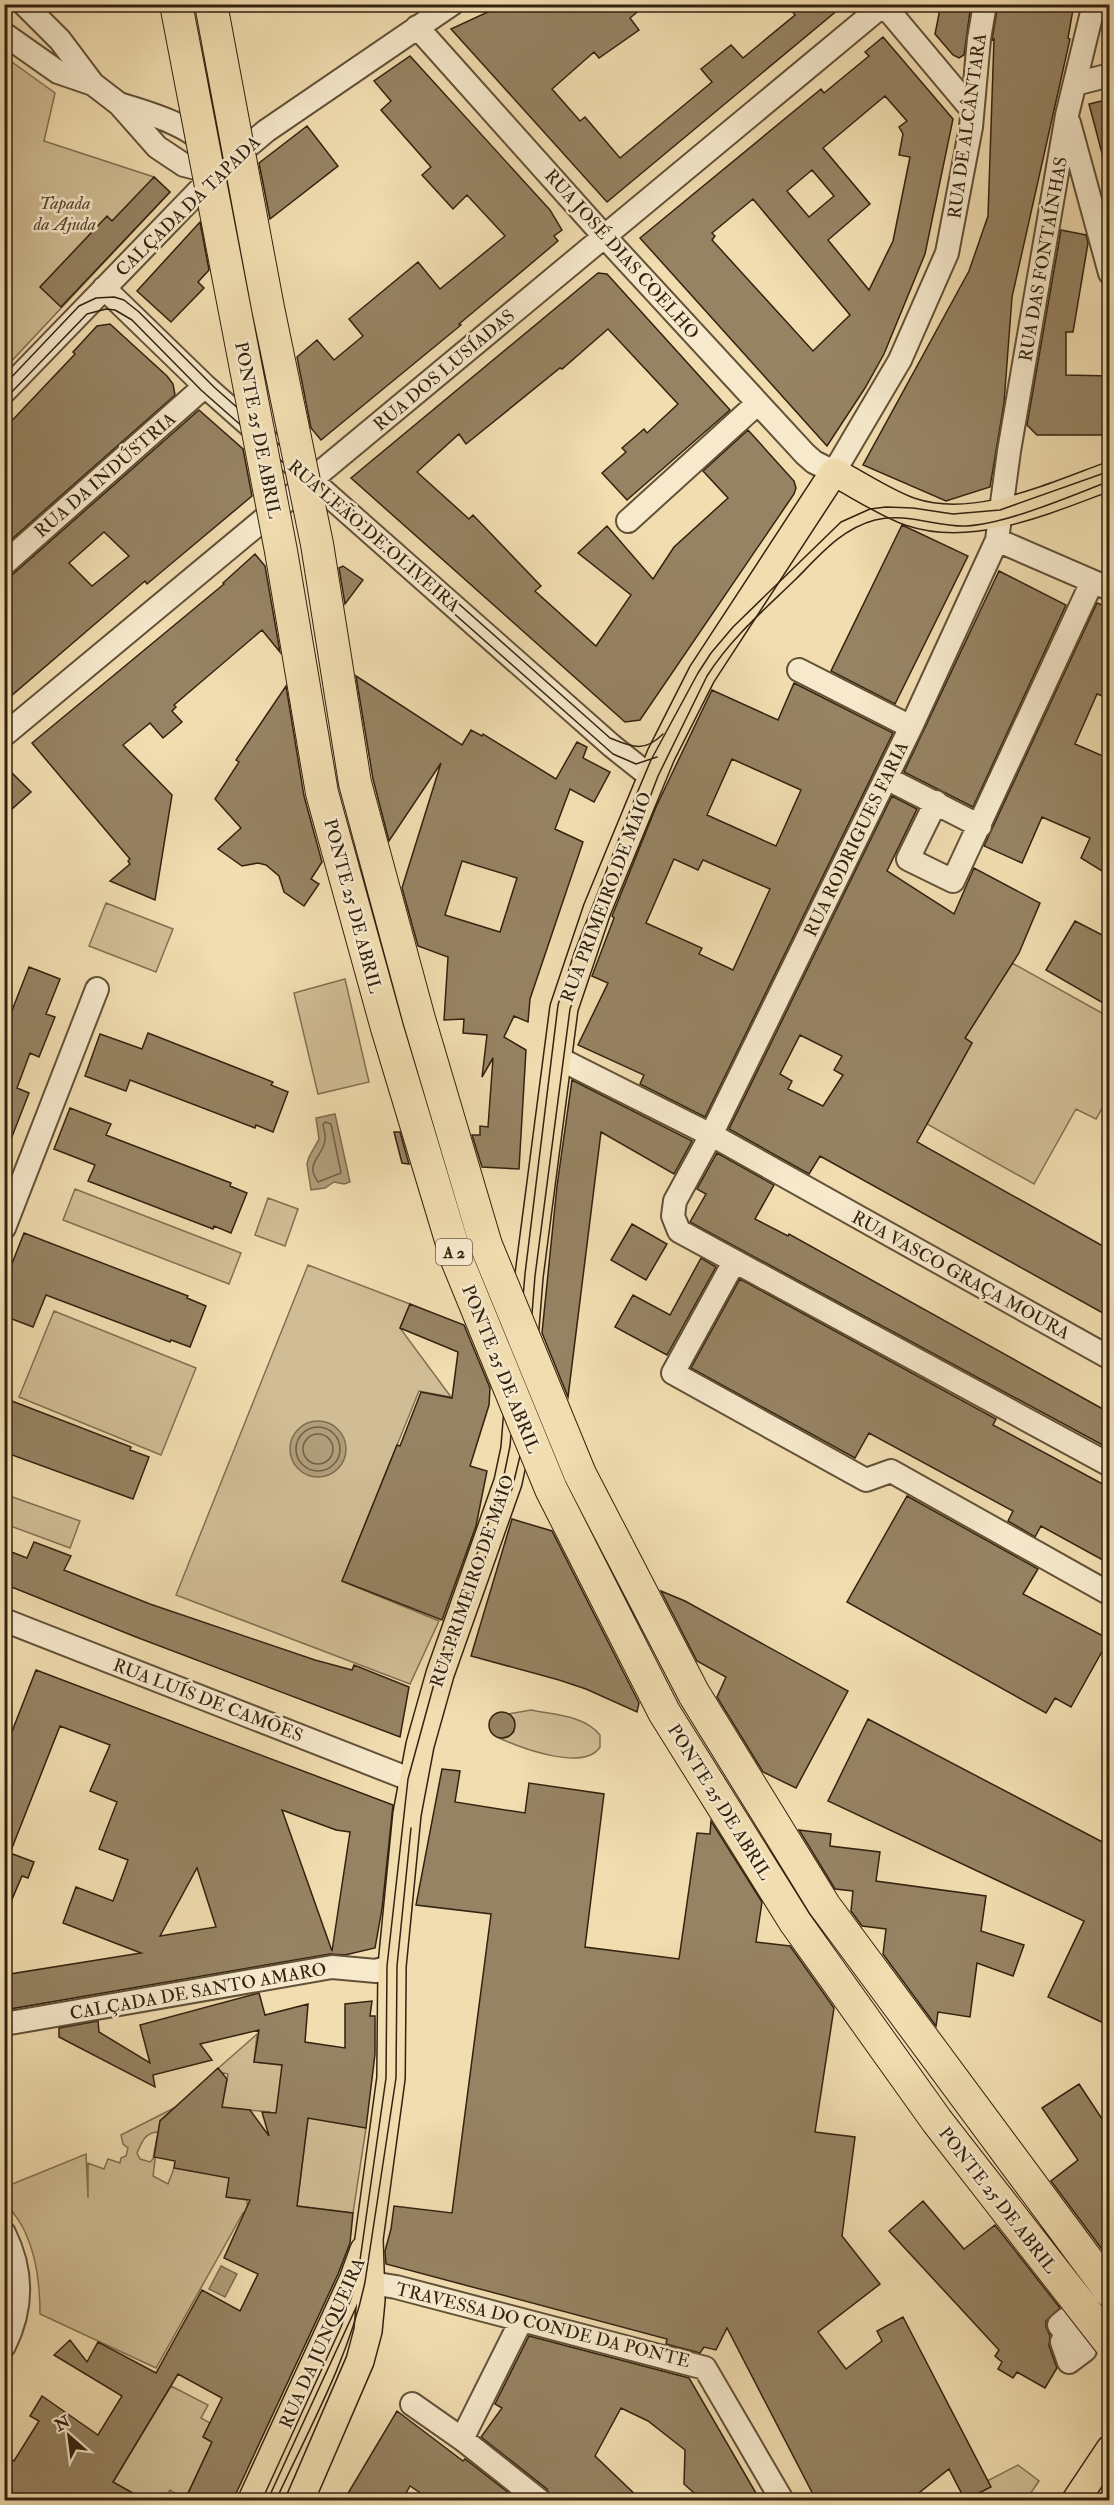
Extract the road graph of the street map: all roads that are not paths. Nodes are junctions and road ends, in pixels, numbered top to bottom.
1 (24, 4) edge
2 (176, 4) edge
3 (211, 4) edge
4 (452, 4) edge
5 (985, 4) edge
6 (1094, 4) edge
7 (883, 5) edge
8 (417, 27) junction
9 (4, 34) edge
10 (1110, 75) edge
11 (93, 84) junction
12 (1076, 84) junction
13 (972, 110) junction
14 (1067, 115) junction
15 (216, 174) junction
16 (604, 236) junction
17 (1110, 273) edge
18 (104, 288) junction
19 (205, 386) junction
20 (4, 392) edge
21 (758, 403) junction
22 (834, 472) junction
23 (1110, 476) edge
24 (311, 481) junction
25 (911, 512) junction
26 (882, 514) dead end
27 (628, 521) dead end
28 (998, 527) junction
29 (4, 564) edge
30 (1101, 585) edge
31 (799, 670) dead end
32 (911, 727) junction
33 (4, 735) edge
34 (651, 777) junction
35 (886, 778) junction
36 (936, 802) junction
37 (980, 826) junction
38 (97, 989) dead end
39 (558, 1058) junction
40 (711, 1135) junction
41 (4, 1227) edge
42 (734, 1262) junction
43 (1110, 1358) edge
44 (1110, 1465) edge
45 (1110, 1593) edge
46 (4, 1620) edge
47 (412, 1780) junction
48 (392, 1966) junction
49 (4, 2024) edge
50 (4, 2233) edge
51 (369, 2240) joint
52 (362, 2281) junction
53 (1110, 2291) edge
54 (521, 2321) junction
55 (1110, 2343) edge
56 (4, 2346) edge
57 (412, 2404) dead end
58 (462, 2439) junction
59 (1110, 2449) edge
60 (252, 2500) edge
61 (300, 2500) edge
62 (539, 2500) edge
63 (782, 2500) edge
64 (1076, 2500) edge

1 - 11 street
2 - 55 highway, PONTE 25 DE ABRIL / A 2, bridge
3 - 53 highway, PONTE 25 DE ABRIL / A 2, bridge
4 - 8 street, CALÇADA DA TAPADA
5 - 13 street, RUA DE ALCÂNTARA
6 - 12 street, RUA DAS FONTAÍNHAS
7 - 13 street
7 - 16 street, RUA DOS LUSÍADAS
8 - 15 street, CALÇADA DA TAPADA
8 - 16 street, RUA JOSÉ DIAS COELHO
9 - 11 street
10 - 12 street
11 - 15 street
12 - 14 street, RUA DAS FONTAÍNHAS
13 - 22 street, RUA DE ALCÂNTARA
14 - 17 street
14 - 28 street, RUA DAS FONTAÍNHAS
15 - 18 street, CALÇADA DA TAPADA
16 - 21 street, RUA JOSÉ DIAS COELHO
16 - 24 street, RUA DOS LUSÍADAS
18 - 19 street, RUA LEÃO DE OLIVEIRA
18 - 20 street, CALÇADA DA TAPADA
19 - 24 street, RUA LEÃO DE OLIVEIRA
19 - 29 street, RUA DA INDÚSTRIA
21 - 22 street, RUA JOSÉ DIAS COELHO
21 - 27 street
22 - 25 main road
22 - 34 main road, RUA PRIMEIRO DE MAIO
23 - 28 main road
24 - 33 street, RUA DOS LUSÍADAS
24 - 34 street, RUA LEÃO DE OLIVEIRA
25 - 26 street
25 - 28 main road
28 - 30 street
28 - 32 street, RUA RODRIGUES FARIA
30 - 37 street
31 - 32 street
32 - 35 street, RUA RODRIGUES FARIA
34 - 39 main road, RUA PRIMEIRO DE MAIO
35 - 36 street
35 - 40 street, RUA RODRIGUES FARIA
36 - 37 street
36 - 37 street
38 - 41 street
39 - 40 street
39 - 47 main road, RUA PRIMEIRO DE MAIO
40 - 42 street, RUA RODRIGUES FARIA
40 - 43 street, RUA VASCO GRAÇA MOURA
42 - 44 street, RUA RODRIGUES FARIA
42 - 45 street
46 - 47 street, RUA LUÍS DE CAMÕES
47 - 48 main road, RUA PRIMEIRO DE MAIO
48 - 49 street, CALÇADA DE SANTO AMARO
48 - 51 main road, RUA PRIMEIRO DE MAIO
50 - 56 street
51 - 52 main road, RUA DA JUNQUEIRA
52 - 54 street, TRAVESSA DO CONDE DA PONTE
52 - 60 main road, RUA DA JUNQUEIRA
52 - 61 main road, RUA DA JUNQUEIRA
54 - 58 street
54 - 63 street, TRAVESSA DO CONDE DA PONTE
57 - 58 street
58 - 62 street
59 - 64 main road

